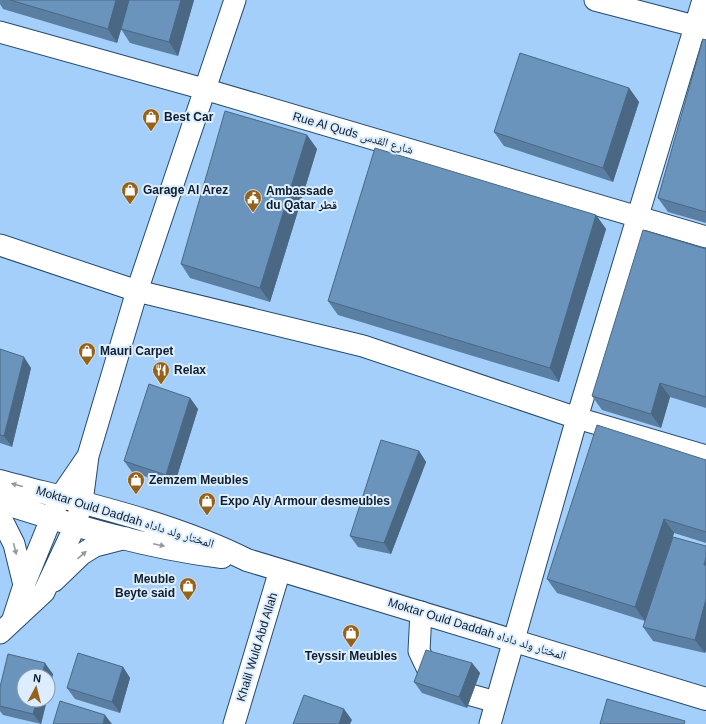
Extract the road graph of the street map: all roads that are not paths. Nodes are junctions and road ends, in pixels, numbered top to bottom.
1 (235, 0) edge
2 (595, 0) edge
3 (703, 0) edge
4 (700, 28) edge
5 (0, 32) edge
6 (204, 89) junction
7 (637, 217) junction
8 (706, 238) edge
9 (0, 244) edge
10 (137, 291) junction
11 (577, 418) junction
12 (88, 456) junction
13 (706, 456) edge
14 (0, 481) edge
15 (60, 497) junction
16 (0, 502) edge
17 (82, 502) junction
18 (0, 516) edge
19 (52, 518) junction
20 (75, 526) junction
21 (126, 538) junction
22 (247, 560) junction
23 (280, 570) junction
24 (24, 585) junction
25 (44, 592) junction
26 (421, 612) junction
27 (7, 627) edge
28 (515, 640) junction
29 (429, 672) edge
30 (471, 695) dead end
31 (706, 699) edge
32 (496, 702) junction
33 (234, 724) edge
34 (490, 724) edge

1 - 6 street
2 - 4 street
3 - 4 street
4 - 7 street
5 - 6 street, Rue Al Quds شارع القدس
6 - 7 street, Rue Al Quds شارع القدس
6 - 10 street
7 - 8 street, Rue Al Quds شارع القدس
7 - 11 street
9 - 10 street
10 - 11 street
10 - 12 street
11 - 13 street
11 - 28 street
12 - 15 street
12 - 17 street
15 -> 14 main road, Moktar Ould Daddah المختار ولد داداه
15 - 17 main road, Moktar Ould Daddah المختار ولد داداه
15 - 19 street
16 - 19 main road, Moktar Ould Daddah المختار ولد داداه
17 - 20 street
17 - 22 main road, Moktar Ould Daddah المختار ولد داداه
18 -> 24 street
19 - 20 main road, Moktar Ould Daddah المختار ولد داداه
19 - 24 street
20 - 21 main road, Moktar Ould Daddah المختار ولد داداه
20 - 25 street
21 -> 22 main road, Moktar Ould Daddah المختار ولد داداه
25 -> 21 street
22 - 23 main road, Moktar Ould Daddah المختار ولد داداه
23 - 26 main road, Moktar Ould Daddah المختار ولد داداه
23 - 33 street, Khalil Wuld Abd Allah
24 - 27 street
25 - 27 street
26 - 28 main road, Moktar Ould Daddah المختار ولد داداه
26 - 29 street
28 - 31 main road, Moktar Ould Daddah المختار ولد داداه
28 - 32 street
30 - 32 street
32 - 34 street

